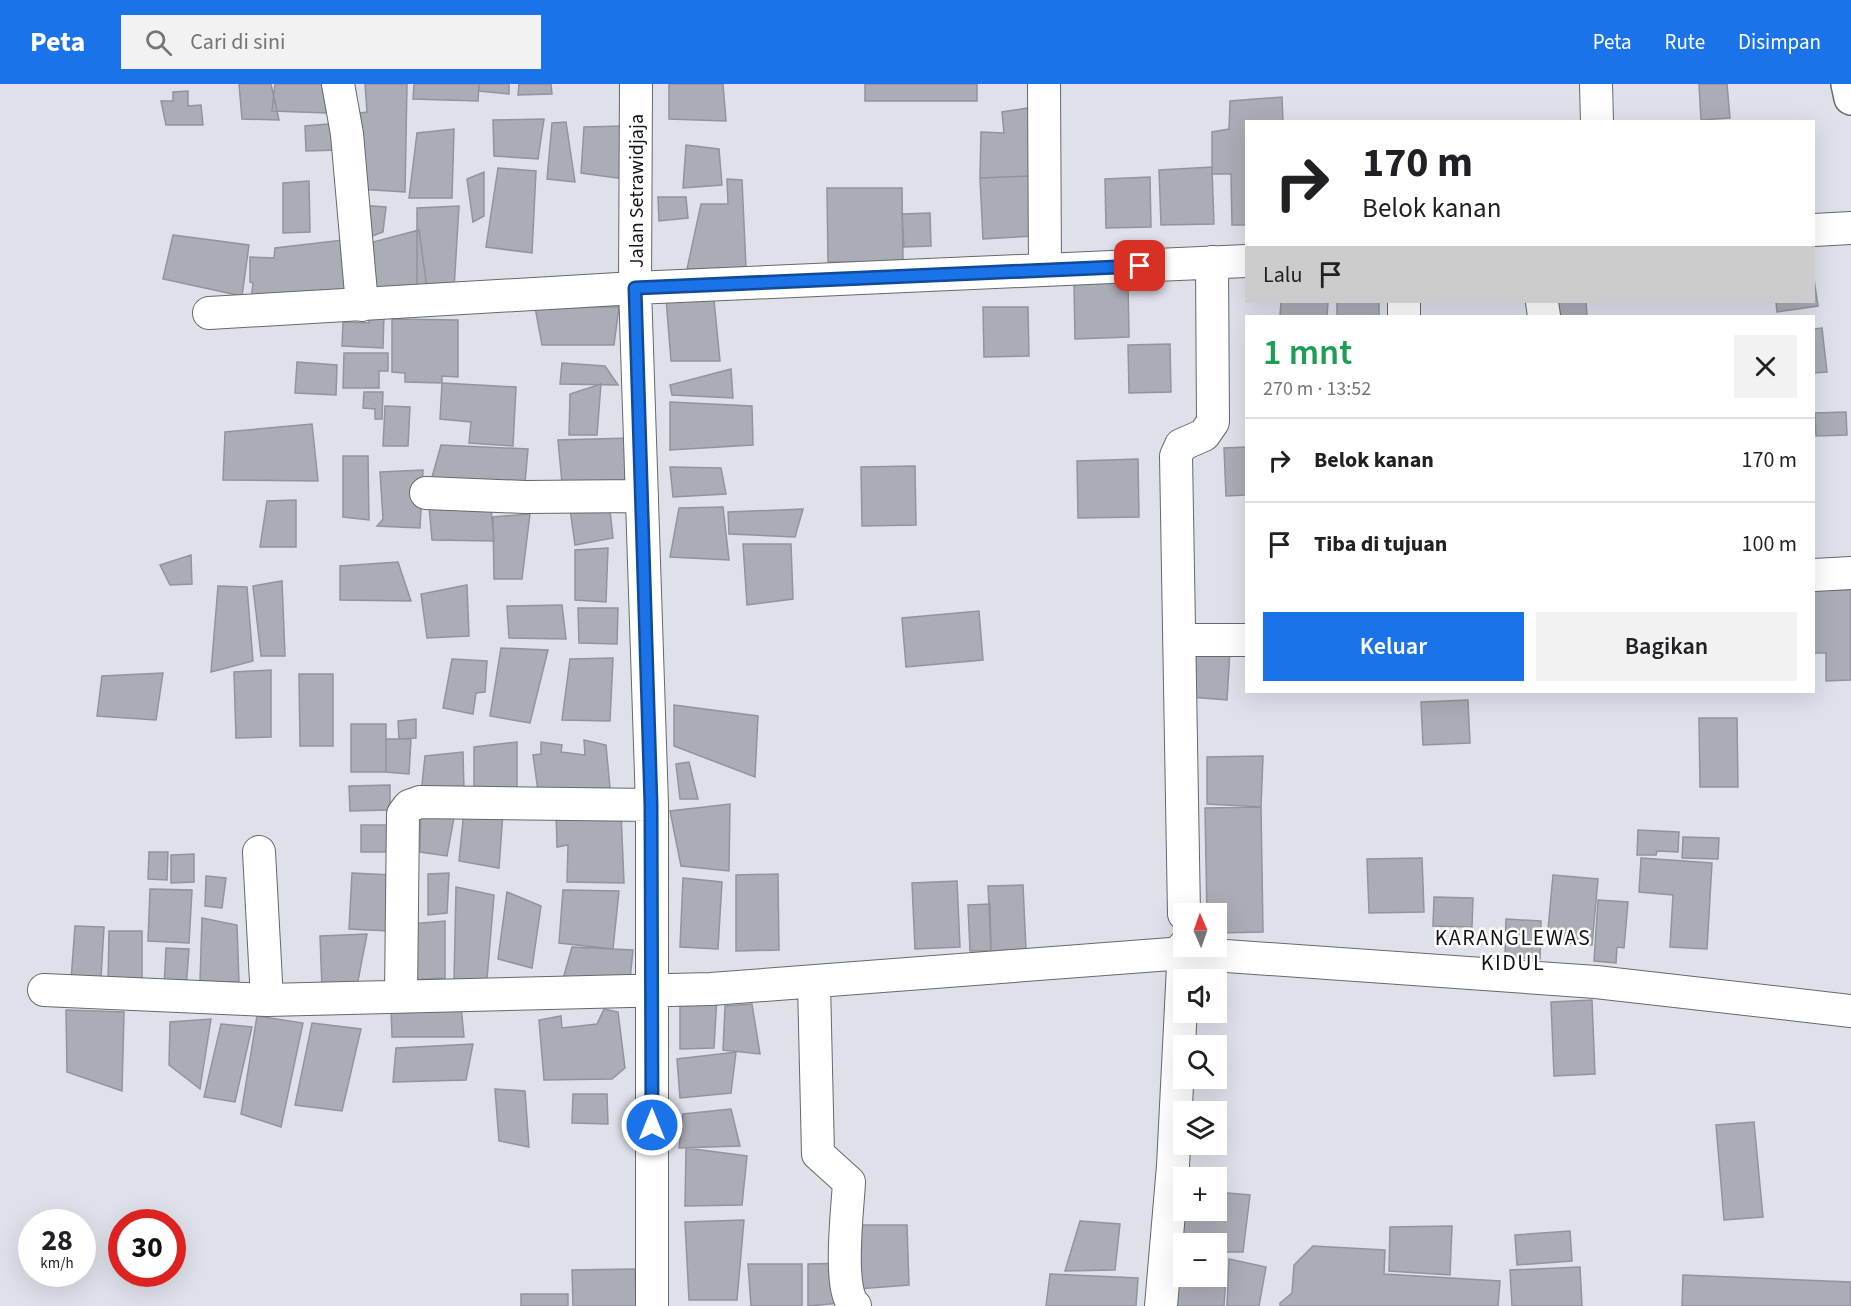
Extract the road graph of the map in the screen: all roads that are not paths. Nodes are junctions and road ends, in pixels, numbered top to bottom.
1 (338, 84) edge
2 (636, 84) edge
3 (1044, 84) edge
4 (1596, 84) edge
5 (1848, 84) edge
6 (1851, 98) edge
7 (1597, 120) edge
8 (1851, 228) edge
9 (1815, 230) edge
10 (1245, 261) edge
11 (1212, 262) junction
12 (1045, 270) junction
13 (635, 288) junction
14 (362, 305) junction
15 (209, 314) dead end
16 (426, 493) dead end
17 (642, 496) junction
18 (1851, 573) edge
19 (1815, 575) edge
20 (1179, 640) junction
21 (1245, 640) edge
22 (651, 805) junction
23 (260, 852) dead end
24 (1184, 903) edge
25 (1173, 951) edge
26 (1227, 953) edge
27 (1184, 957) edge
28 (814, 983) junction
29 (44, 990) dead end
30 (652, 990) junction
31 (401, 996) junction
32 (267, 1000) junction
33 (1851, 1011) edge
34 (652, 1306) edge
35 (855, 1306) edge
36 (1161, 1306) edge

1 - 14 street
2 - 13 street, Jalan Setrawidjaja
3 - 12 street
4 - 7 street
5 - 6 street
8 - 9 street
10 - 11 street
11 - 12 street
11 - 20 street
12 - 13 street
13 - 14 street
13 - 17 street, Jalan Setrawidjaja
14 - 15 street
16 - 17 street
17 - 22 street, Jalan Setrawidjaja
18 - 19 street
20 - 21 street
20 - 24 street
22 - 30 street, Jalan Setrawidjaja
22 - 31 street
23 - 32 street
25 - 28 street
26 - 33 street
27 - 36 street
28 - 30 street
28 - 35 street
29 - 32 street
30 - 31 street
30 - 34 street, Jalan Setrawidjaja
31 - 32 street

